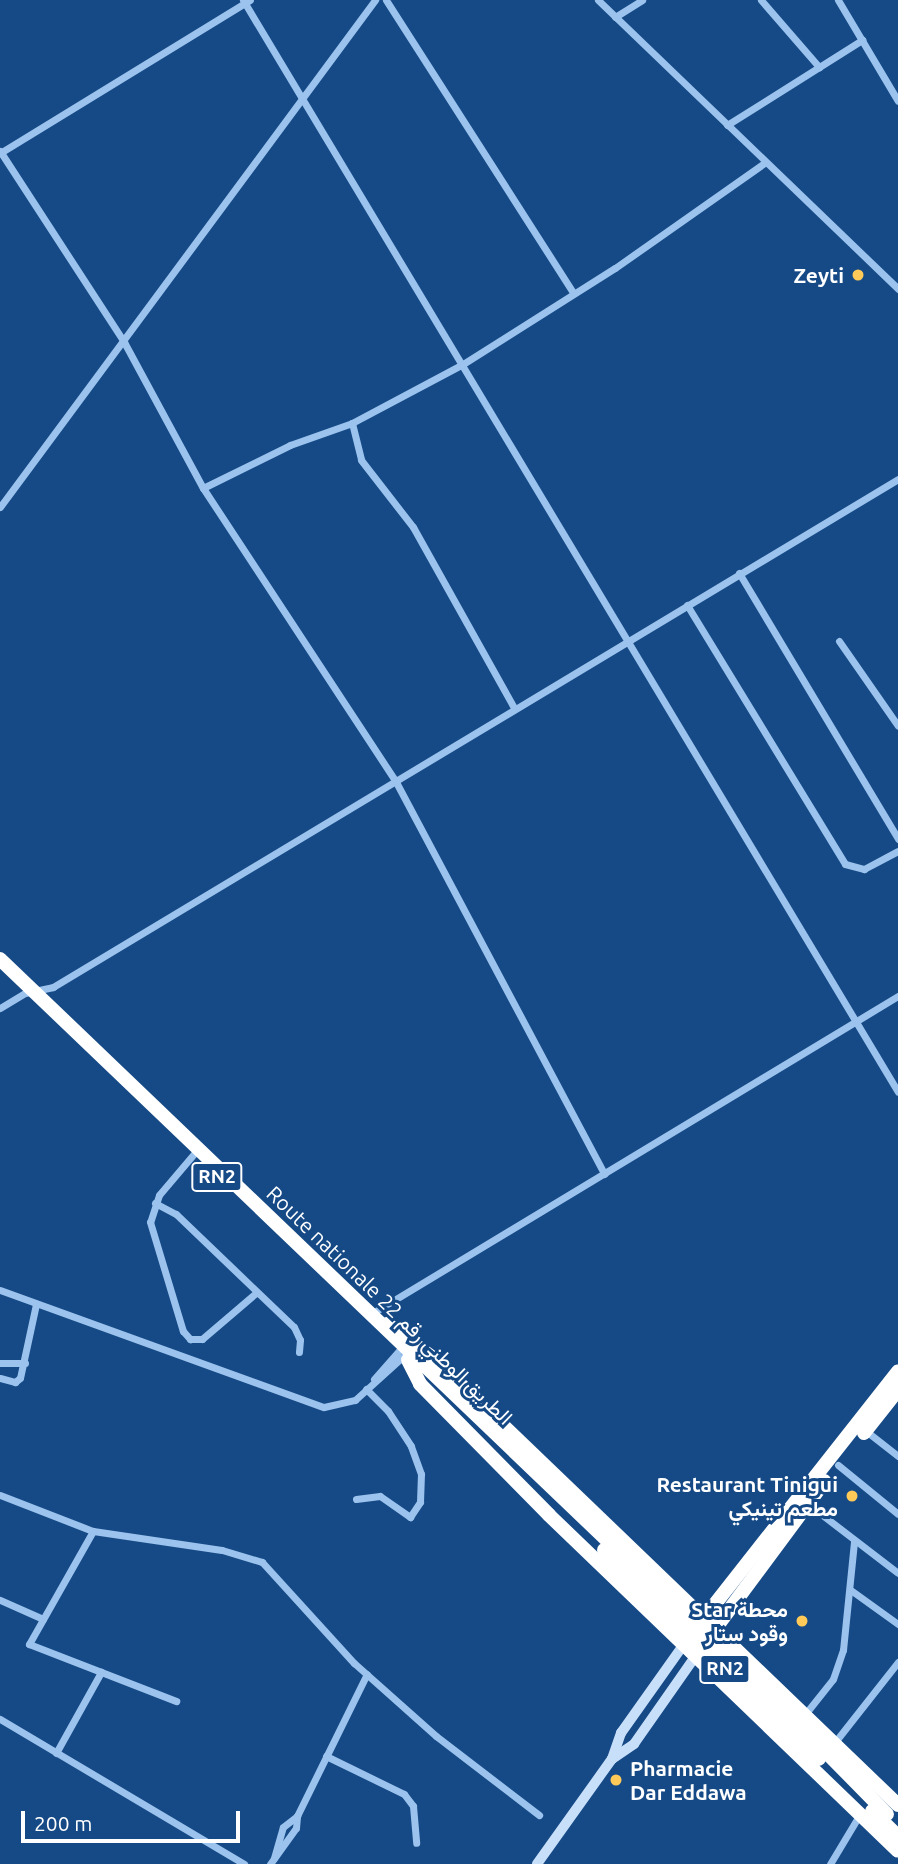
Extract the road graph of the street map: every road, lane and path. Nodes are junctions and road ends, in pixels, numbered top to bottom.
1 (375, 0) edge
2 (386, 0) edge
3 (598, 0) edge
4 (642, 0) edge
5 (761, 0) edge
6 (838, 0) edge
7 (246, 1) edge
8 (615, 17) junction
9 (862, 40) junction
10 (819, 67) junction
11 (305, 97) junction
12 (898, 101) edge
13 (727, 125) junction
14 (0, 152) edge
15 (766, 162) junction
16 (898, 289) edge
17 (573, 292) junction
18 (124, 342) junction
19 (463, 364) junction
20 (352, 423) junction
21 (898, 479) edge
22 (204, 488) junction
23 (0, 507) edge
24 (739, 573) junction
25 (687, 605) junction
26 (628, 641) junction
27 (839, 641) dead end
28 (514, 708) junction
29 (898, 726) edge
30 (396, 782) junction
31 (898, 839) edge
32 (898, 851) edge
33 (0, 959) edge
34 (0, 969) edge
35 (31, 993) junction
36 (898, 996) edge
37 (0, 1008) edge
38 (858, 1020) junction
39 (897, 1088) edge
40 (195, 1152) junction
41 (604, 1174) junction
42 (155, 1203) junction
43 (0, 1290) edge
44 (257, 1292) junction
45 (36, 1304) junction
46 (373, 1317) junction
47 (299, 1352) dead end
48 (404, 1353) junction
49 (0, 1363) edge
50 (25, 1363) junction
51 (898, 1371) edge
52 (0, 1378) edge
53 (368, 1387) junction
54 (898, 1390) edge
55 (866, 1430) junction
56 (898, 1456) edge
57 (838, 1465) junction
58 (0, 1495) edge
59 (356, 1499) dead end
60 (808, 1504) junction
61 (898, 1514) edge
62 (93, 1531) junction
63 (854, 1542) junction
64 (898, 1573) edge
65 (852, 1591) junction
66 (0, 1600) edge
67 (705, 1616) junction
68 (43, 1619) junction
69 (898, 1624) edge
70 (717, 1627) junction
71 (684, 1644) junction
72 (695, 1657) junction
73 (898, 1662) edge
74 (101, 1672) junction
75 (366, 1674) junction
76 (176, 1701) dead end
77 (806, 1713) junction
78 (0, 1719) edge
79 (827, 1751) junction
80 (56, 1753) junction
81 (326, 1756) junction
82 (612, 1759) junction
83 (898, 1805) edge
84 (861, 1813) junction
85 (539, 1815) dead end
86 (898, 1826) edge
87 (898, 1836) edge
88 (416, 1843) dead end
89 (898, 1851) edge
90 (272, 1861) edge
91 (244, 1864) edge
92 (537, 1864) edge
93 (830, 1864) edge

1 - 11 street
2 - 17 street
3 - 8 street
4 - 8 street
5 - 10 street
6 - 9 street
7 - 11 street
7 - 14 street
8 - 13 street
9 - 10 street
9 - 12 street
10 - 13 street
11 - 18 street
11 - 19 street
13 - 15 street
14 - 18 street
15 - 16 street
15 - 17 street
17 - 19 street
18 - 22 street
18 - 23 street
19 - 20 street
19 - 26 street
20 - 22 street
20 - 28 street
21 - 24 street
22 - 30 street
24 - 25 street
24 - 31 street
25 - 26 street
25 - 32 street
26 - 28 street
26 - 38 street
27 - 29 street
28 - 30 street
30 - 35 street
30 - 41 street
33 - 35 highway, Route nationale 22 الطريق الوطني رقم / RN2
34 - 35 highway, Route nationale 22 الطريق الوطني رقم / RN2
35 - 37 street
35 - 40 highway, Route nationale 22 الطريق الوطني رقم / RN2
36 - 38 street
38 - 39 street
38 - 41 street
40 - 42 street
40 - 46 highway, Route nationale 22 الطريق الوطني رقم / RN2
40 - 48 highway, Route nationale 22 الطريق الوطني رقم / RN2
41 - 46 street
42 - 44 street
42 - 44 street
43 - 45 street
44 - 47 street
45 - 50 street
45 - 53 street
46 - 48 highway, Route nationale 22 الطريق الوطني رقم / RN2
46 - 67 highway
48 - 53 street
48 - 71 highway
48 - 79 highway, Route nationale 22 الطريق الوطني رقم / RN2, bridge
49 - 50 street
50 - 52 street
51 - 67 highway
53 - 59 street
54 - 55 highway
55 - 56 street
55 - 57 highway
57 - 60 highway
57 - 61 street
58 - 62 street
60 - 63 street
60 - 70 highway
62 - 68 street
62 - 75 street
63 - 64 street
63 - 65 street
65 - 69 street
65 - 77 street
66 - 68 street
67 - 70 highway
67 - 71 highway
68 - 74 street
70 - 72 highway
70 - 77 highway
71 - 72 highway
71 - 82 street
72 - 82 street
72 - 84 highway
73 - 79 street
74 - 76 street
74 - 80 street
75 - 81 street
75 - 85 street
77 - 79 highway
78 - 80 street
79 - 83 highway
79 - 86 highway, RN2
79 - 87 highway, RN2
80 - 91 street
81 - 88 street
81 - 90 street
82 - 92 street
84 - 89 highway
84 - 93 street

